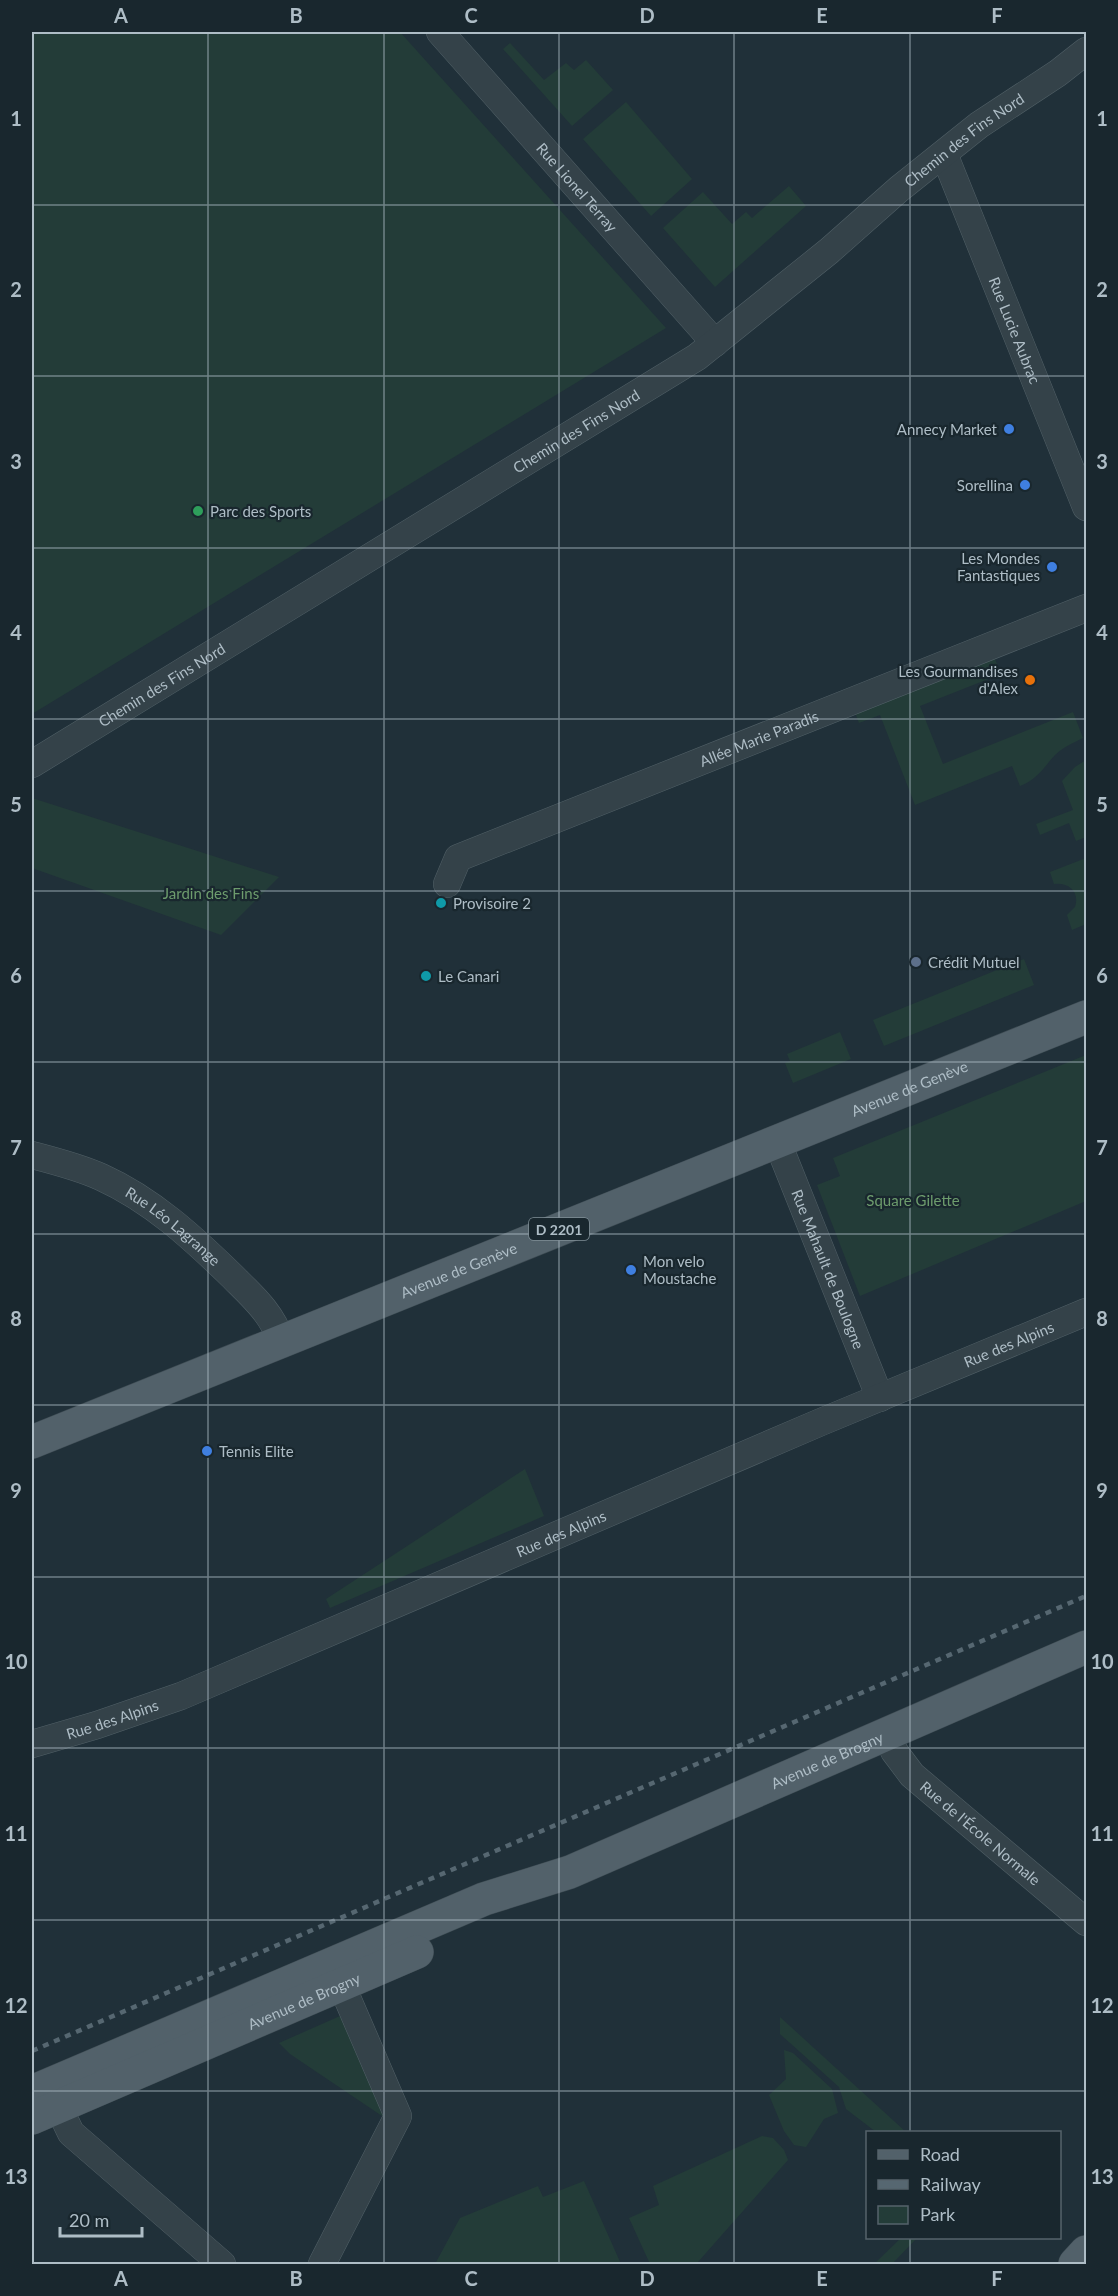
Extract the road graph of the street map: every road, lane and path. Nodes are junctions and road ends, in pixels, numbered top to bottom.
1 (440, 32) edge
2 (1086, 51) edge
3 (944, 154) junction
4 (715, 344) junction
5 (1086, 507) edge
6 (1086, 608) edge
7 (32, 764) edge
8 (447, 884) dead end
9 (1086, 1017) edge
10 (777, 1141) junction
11 (32, 1155) edge
12 (1086, 1312) edge
13 (282, 1341) junction
14 (880, 1398) junction
15 (32, 1442) edge
16 (1086, 1647) edge
17 (887, 1734) junction
18 (32, 1744) edge
19 (570, 1872) junction
20 (1086, 1922) edge
21 (342, 1986) junction
22 (40, 2106) edge
23 (1086, 2252) edge
24 (222, 2265) edge
25 (322, 2265) edge
26 (1075, 2265) edge

1 - 4 street, Rue Lionel Terray
2 - 3 street, Chemin des Fins Nord
3 - 4 street, Chemin des Fins Nord
3 - 5 street, Rue Lucie Aubrac
4 - 7 street, Chemin des Fins Nord
6 - 8 street, Allée Marie Paradis
9 - 10 main road, Avenue de Genève / D 2201
10 - 13 main road, Avenue de Genève / D 2201
10 - 14 street, Rue Mahault de Boulogne
11 - 13 street, Rue Léo Lagrange
12 - 14 street, Rue des Alpins
13 - 15 main road, Avenue de Genève / D 2201
14 - 18 street, Rue des Alpins
16 - 17 main road, Avenue de Brogny
17 - 19 main road, Avenue de Brogny
17 - 20 street, Rue de l'École Normale
19 - 21 main road, Avenue de Brogny
19 - 22 main road, Avenue de Brogny
21 - 22 main road, Avenue de Brogny
21 - 25 street
22 - 24 street
23 - 26 main road

